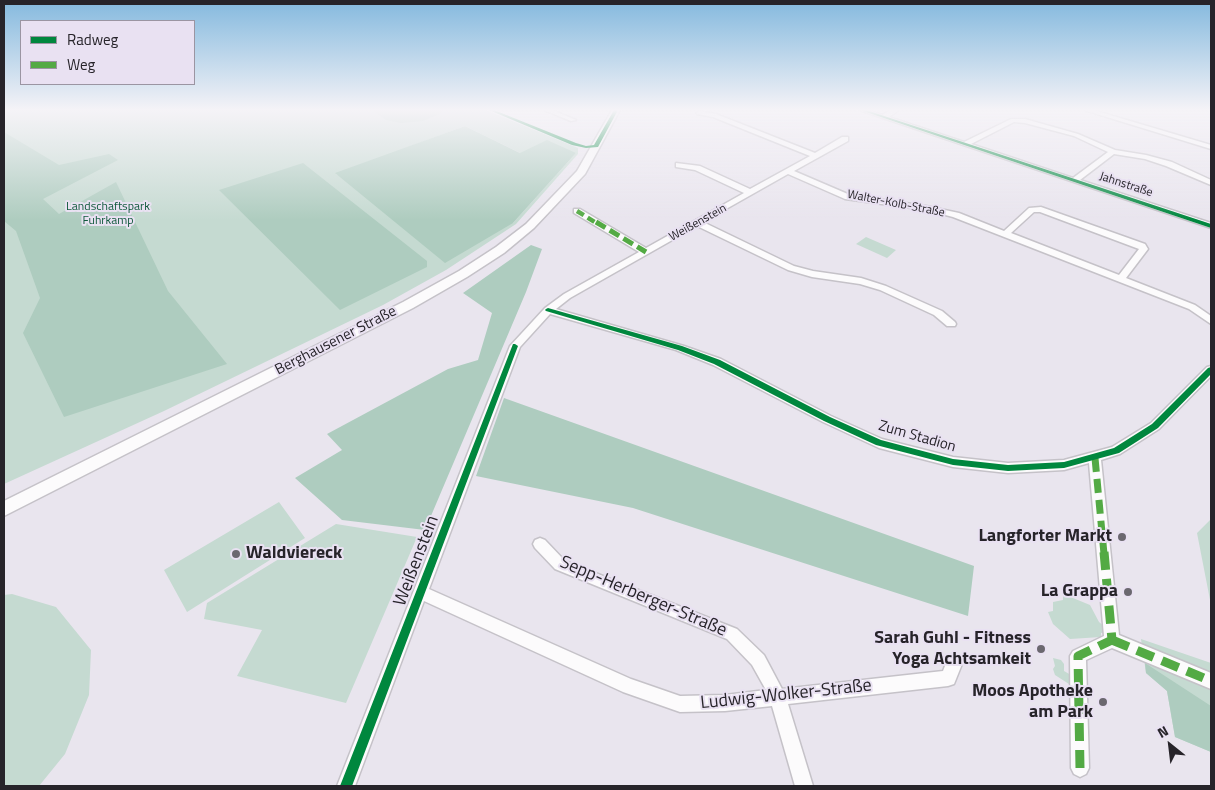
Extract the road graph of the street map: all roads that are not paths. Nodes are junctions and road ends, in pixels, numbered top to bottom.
1 (596, 147) edge
2 (793, 147) edge
3 (832, 147) edge
4 (974, 147) edge
5 (1102, 147) edge
6 (1113, 152) junction
7 (816, 156) junction
8 (679, 165) dead end
9 (789, 172) junction
10 (1075, 180) junction
11 (1211, 183) edge
12 (751, 193) junction
13 (577, 211) dead end
14 (698, 223) junction
15 (1211, 226) edge
16 (1004, 234) junction
17 (646, 252) junction
18 (1121, 280) junction
19 (548, 310) junction
20 (1211, 320) edge
21 (951, 324) dead end
22 (1211, 370) edge
23 (1095, 458) junction
24 (4, 509) edge
25 (540, 544) dead end
26 (421, 592) junction
27 (1112, 640) junction
28 (954, 664) dead end
29 (1211, 681) edge
30 (778, 697) junction
31 (1080, 768) dead end
32 (346, 786) edge
33 (804, 786) edge

1 - 24 main road, Berghausener Straße
2 - 7 street
3 - 7 street, Weißenstein
4 - 10 street, Jahnstraße
5 - 6 street, Jahnstraße
6 - 10 street, Jahnstraße
6 - 11 street, Jahnstraße
7 - 9 street, Weißenstein
8 - 12 street, Weißenstein
9 - 12 street, Weißenstein
9 - 16 street, Walter-Kolb-Straße
10 - 15 street, Jahnstraße
12 - 14 street, Weißenstein
13 - 17 street
14 - 17 street, Weißenstein
14 - 21 street
16 - 18 street, Walter-Kolb-Straße
16 - 18 street
17 - 19 street, Weißenstein
18 - 20 street, Walter-Kolb-Straße
19 - 23 street, Zum Stadion
19 - 26 street, Weißenstein
22 - 23 street, Zum Stadion
23 - 27 street
25 - 30 street, Sepp-Herberger-Straße
26 - 30 street, Ludwig-Wolker-Straße
26 - 32 street, Weißenstein
27 - 29 street
27 - 31 street
28 - 30 street, Ludwig-Wolker-Straße
30 - 33 street, Sepp-Herberger-Straße

